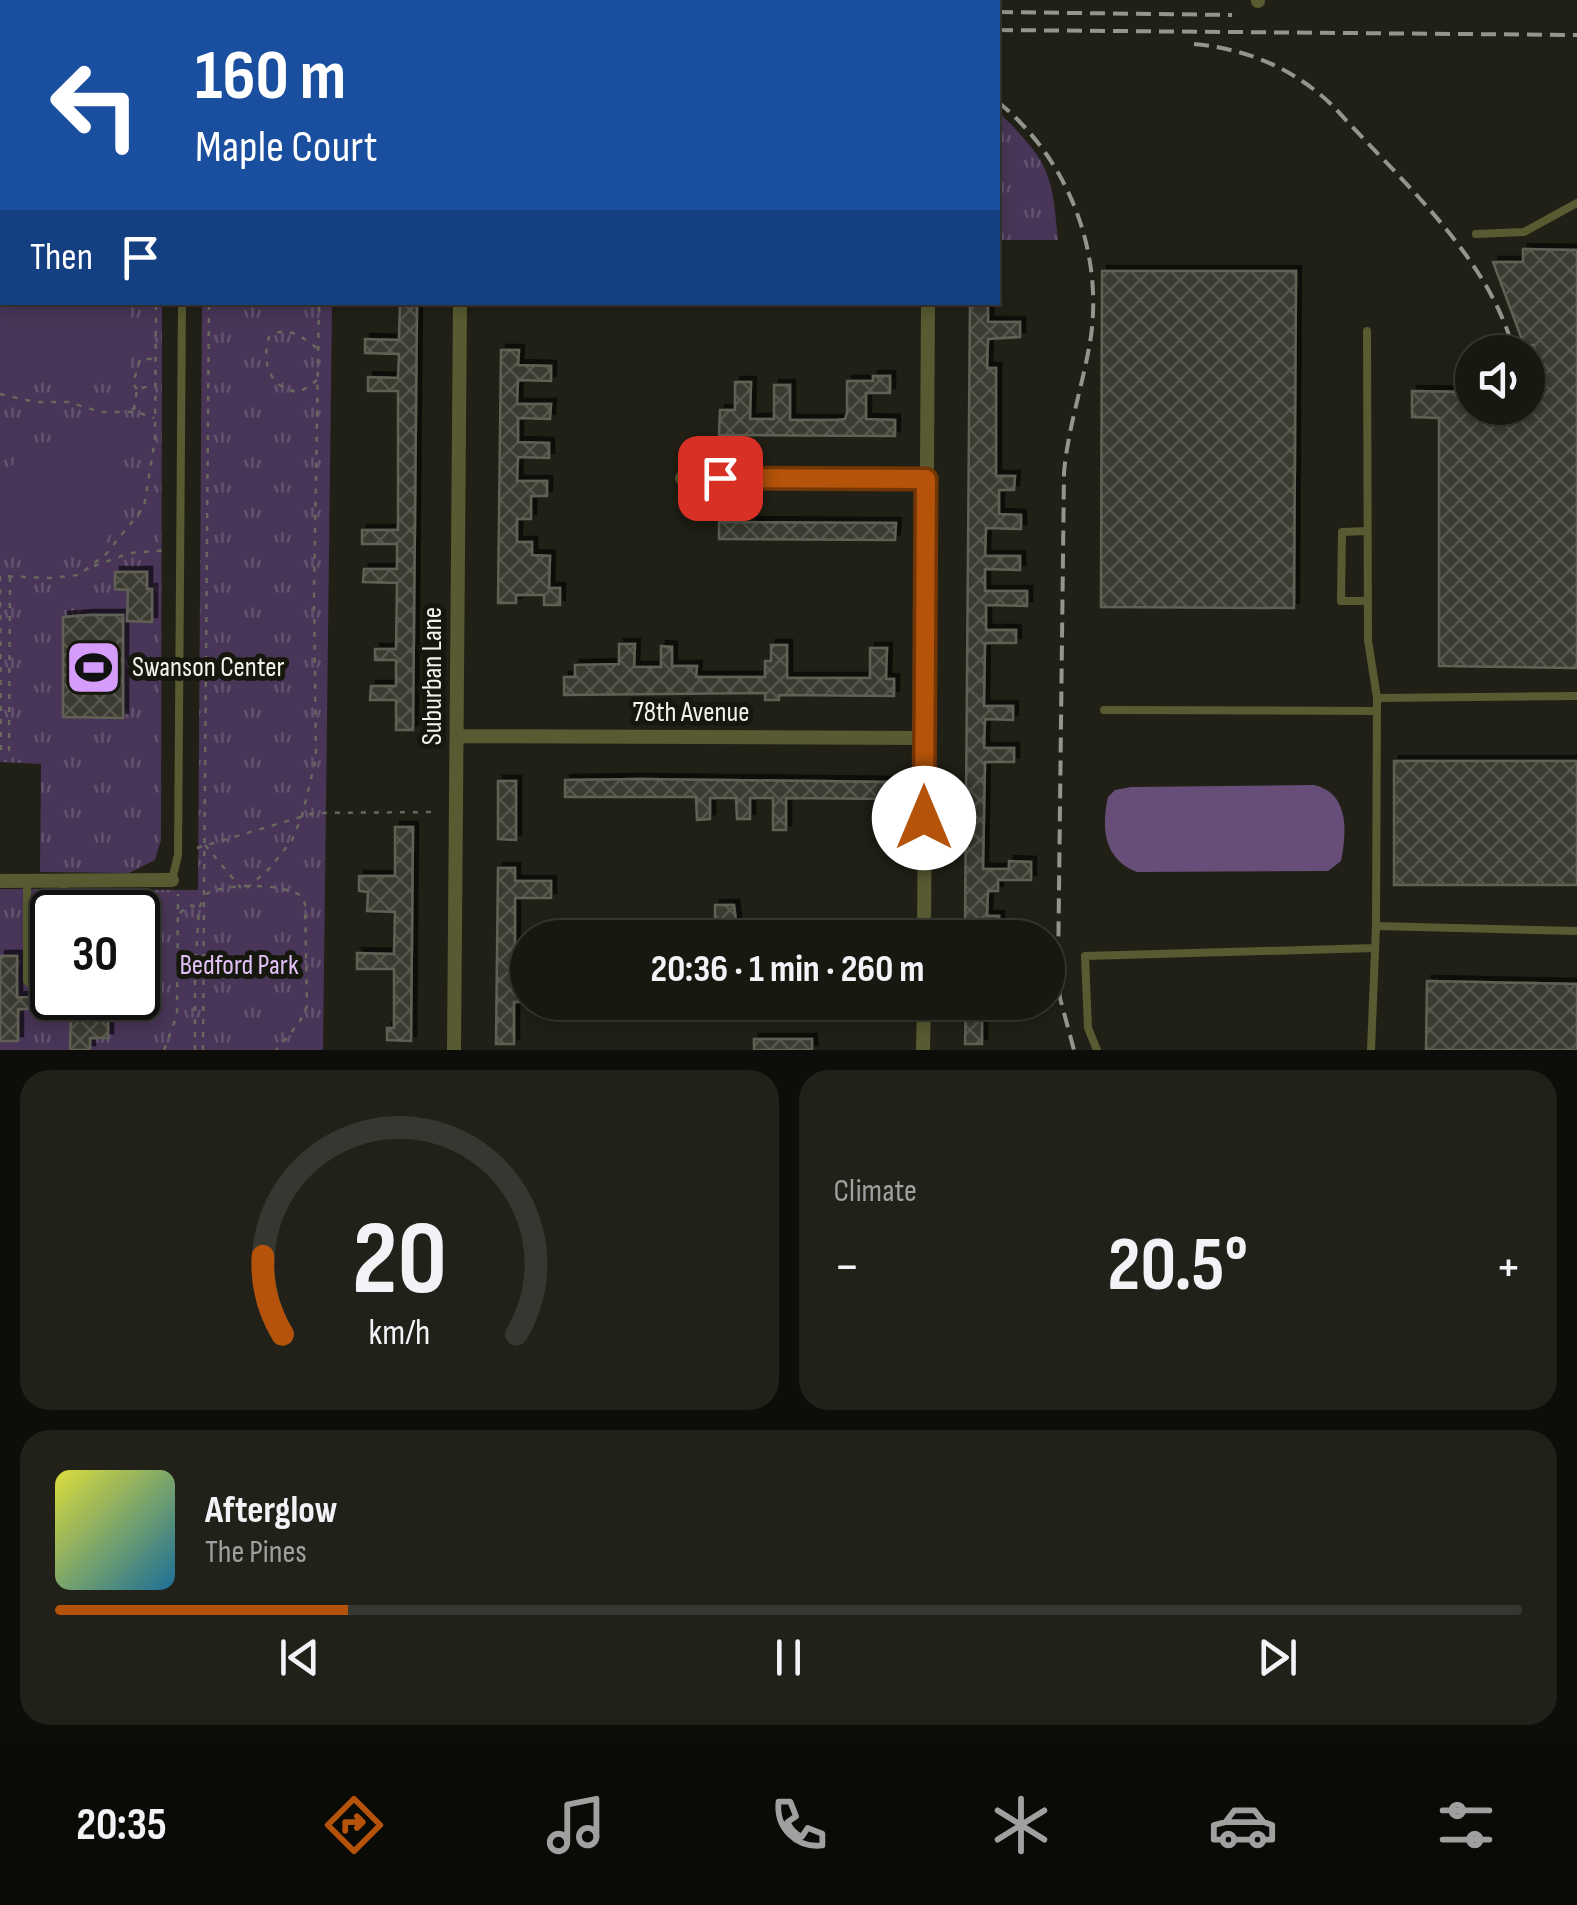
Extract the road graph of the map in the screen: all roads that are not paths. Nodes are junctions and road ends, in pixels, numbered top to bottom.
1 (1577, 203) edge
2 (1476, 234) dead end
3 (182, 305) edge
4 (460, 305) edge
5 (928, 305) edge
6 (1367, 331) dead end
7 (682, 478) dead end
8 (926, 479) junction
9 (1368, 531) junction
10 (1368, 601) junction
11 (1577, 696) edge
12 (1378, 698) junction
13 (1104, 710) dead end
14 (1378, 711) junction
15 (457, 736) junction
16 (924, 738) junction
17 (0, 881) edge
18 (27, 881) junction
19 (63, 881) junction
20 (175, 886) joint
21 (63, 890) edge
22 (924, 920) edge
23 (1376, 926) junction
24 (1577, 932) edge
25 (1375, 948) junction
26 (30, 984) edge
27 (924, 1020) edge
28 (454, 1050) edge
29 (924, 1050) edge
30 (1096, 1050) edge
31 (1371, 1050) edge

1 - 2 lane
3 - 20 lane
4 - 15 street, Suburban Lane
5 - 8 street
6 - 9 lane
7 - 8 street
8 - 16 street
9 - 10 lane
9 - 10 lane
10 - 12 lane
11 - 12 lane
12 - 14 lane
13 - 14 lane
14 - 23 lane
15 - 16 street, 78th Avenue
15 - 28 street, Suburban Lane
16 - 22 street
17 - 18 street
18 - 19 street
18 - 26 lane
19 - 20 street
19 - 21 lane
23 - 24 lane
23 - 25 lane
25 - 30 lane
25 - 31 lane
27 - 29 street

